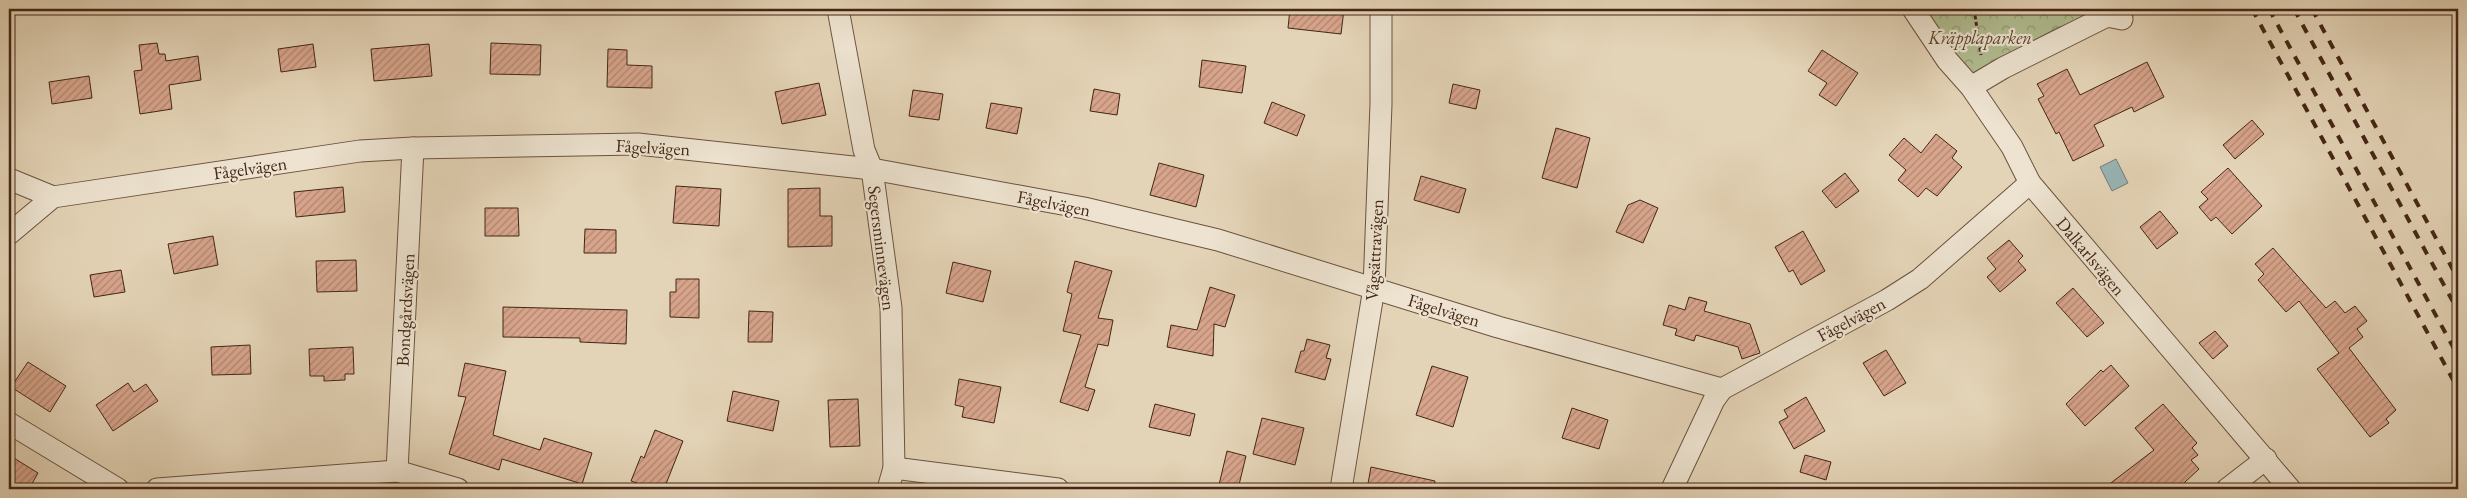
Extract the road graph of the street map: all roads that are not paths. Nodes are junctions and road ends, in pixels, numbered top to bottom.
1 (838, 9) edge
2 (1381, 9) edge
3 (1913, 9) edge
4 (2122, 19) dead end
5 (1978, 83) junction
6 (413, 148) junction
7 (872, 169) junction
8 (9, 179) edge
9 (2030, 183) junction
10 (53, 197) junction
11 (9, 234) edge
12 (1374, 288) junction
13 (1722, 388) junction
14 (9, 423) edge
15 (2266, 459) junction
16 (894, 468) junction
17 (397, 471) junction
18 (118, 489) edge
19 (157, 489) edge
20 (458, 489) edge
21 (888, 489) edge
22 (1058, 489) edge
23 (1341, 489) edge
24 (1672, 489) edge
25 (2227, 489) edge
26 (2290, 489) edge

1 - 7 street, Segersminnevägen
2 - 12 street, Vågsättravägen
3 - 5 street, Dalkarlsvägen
4 - 5 street
5 - 9 street, Dalkarlsvägen
6 - 7 street, Fågelvägen
6 - 10 street, Fågelvägen
6 - 17 street, Bondgårdsvägen
7 - 12 street, Fågelvägen
7 - 16 street, Segersminnevägen
8 - 10 street
9 - 13 street, Fågelvägen
9 - 15 street, Dalkarlsvägen
10 - 11 street
12 - 13 street, Fågelvägen
12 - 23 street, Vågsättravägen
13 - 24 street
14 - 18 street
15 - 25 street
15 - 26 street, Dalkarlsvägen
16 - 21 street, Segersminnevägen
16 - 22 street
17 - 19 street
17 - 20 street

